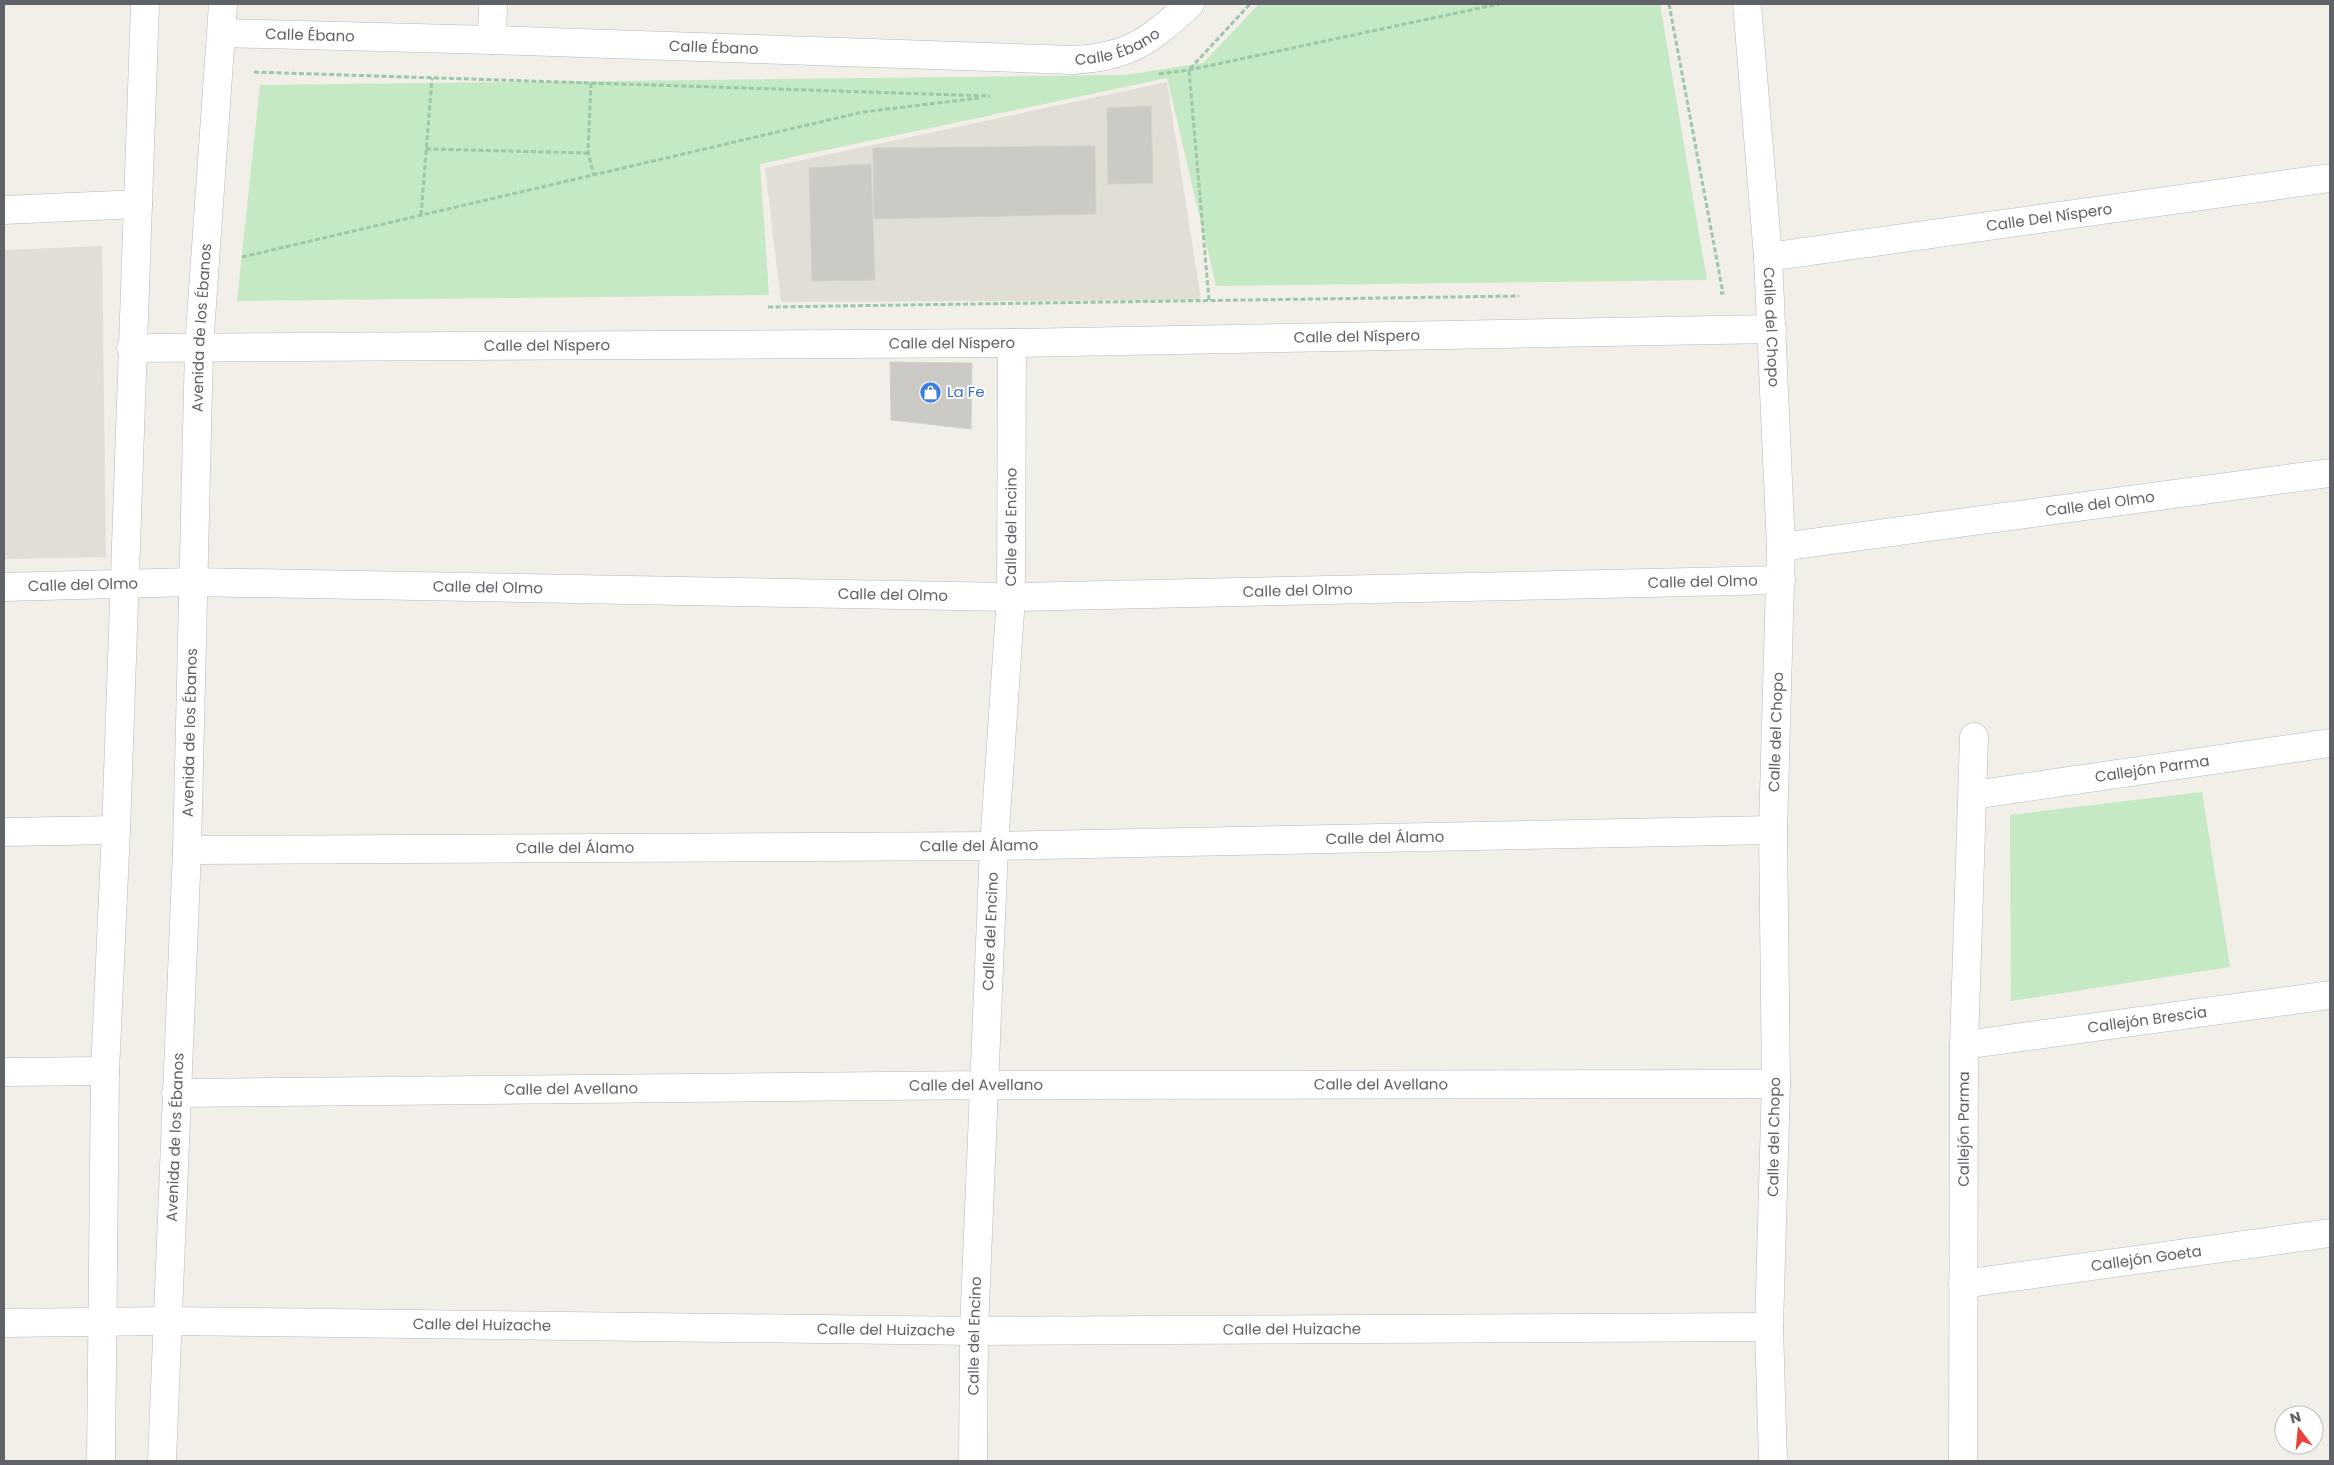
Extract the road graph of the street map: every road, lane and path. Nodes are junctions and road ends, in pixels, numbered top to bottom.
1 (144, 4) edge
2 (223, 4) edge
3 (493, 4) edge
4 (1190, 4) edge
5 (1250, 4) edge
6 (1498, 4) edge
7 (1669, 4) edge
8 (1747, 4) edge
9 (222, 34) junction
10 (492, 40) junction
11 (1189, 70) junction
12 (250, 72) dead end
13 (1152, 75) dead end
14 (432, 78) junction
15 (591, 83) junction
16 (1000, 95) dead end
17 (990, 96) junction
18 (426, 149) junction
19 (588, 153) junction
20 (594, 175) junction
21 (2330, 178) edge
22 (138, 204) junction
23 (4, 210) edge
24 (421, 215) junction
25 (240, 251) dead end
26 (242, 256) dead end
27 (1768, 256) junction
28 (240, 261) dead end
29 (1713, 293) dead end
30 (1525, 296) dead end
31 (1209, 300) junction
32 (763, 307) dead end
33 (1772, 329) junction
34 (1012, 343) junction
35 (199, 347) junction
36 (131, 348) junction
37 (2330, 473) edge
38 (1781, 547) junction
39 (1781, 580) junction
40 (123, 582) junction
41 (192, 582) junction
42 (4, 587) edge
43 (1012, 597) junction
44 (1974, 737) dead end
45 (2330, 743) edge
46 (1974, 795) junction
47 (116, 830) junction
48 (1773, 830) junction
49 (4, 832) edge
50 (994, 846) junction
51 (186, 850) junction
52 (2330, 995) edge
53 (1964, 1045) junction
54 (105, 1071) junction
55 (4, 1072) edge
56 (1776, 1084) junction
57 (985, 1085) junction
58 (176, 1093) junction
59 (2330, 1232) edge
60 (1963, 1284) junction
61 (102, 1321) junction
62 (167, 1321) junction
63 (4, 1323) edge
64 (1770, 1327) junction
65 (974, 1331) junction
66 (101, 1461) edge
67 (162, 1461) edge
68 (973, 1461) edge
69 (1774, 1461) edge
70 (1963, 1461) edge

1 - 22 street
2 - 9 street, Avenida de los Ébanos
3 - 10 street
4 - 10 street, Calle Ébano
5 - 11 path
6 - 11 path
7 - 29 path
8 - 27 street, Calle del Chopo
9 - 10 street, Calle Ébano
9 - 35 street, Avenida de los Ébanos
11 - 13 path
11 - 31 path
12 - 14 path
14 - 15 path
14 - 18 path
15 - 17 path
15 - 19 path
16 - 17 path
17 - 20 path
18 - 19 path
18 - 24 path
19 - 20 path
20 - 24 path
21 - 27 street, Calle Del Níspero
22 - 23 street
22 - 36 street
24 - 26 path
25 - 28 path
27 - 33 street, Calle del Chopo
30 - 31 path
31 - 32 path
33 - 34 street, Calle del Níspero
33 - 38 street, Calle del Chopo
34 - 35 street, Calle del Níspero
34 - 43 street, Calle del Encino
35 - 36 street, Calle del Níspero
35 - 41 street, Avenida de los Ébanos
36 - 40 street
37 - 38 street, Calle del Olmo
38 - 39 street, Calle del Chopo
39 - 43 street, Calle del Olmo
39 - 48 street, Calle del Chopo
40 - 41 street, Calle del Olmo
40 - 42 street, Calle del Olmo
40 - 47 street
41 - 43 street, Calle del Olmo
41 - 51 street, Avenida de los Ébanos
43 - 50 street, Calle del Encino
44 - 46 street, Callejón Parma
45 - 46 street, Callejón Parma
46 - 53 street, Callejón Parma
47 - 49 street
47 - 54 street
48 - 50 street, Calle del Álamo
48 - 56 street, Calle del Chopo
50 - 51 street, Calle del Álamo
50 - 57 street, Calle del Encino
51 - 58 street, Avenida de los Ébanos
52 - 53 street, Callejón Brescia
53 - 60 street, Callejón Parma
54 - 55 street
54 - 61 street
56 - 57 street, Calle del Avellano
56 - 64 street, Calle del Chopo
57 - 58 street, Calle del Avellano
57 - 65 street, Calle del Encino
58 - 62 street, Avenida de los Ébanos
59 - 60 street, Callejón Goeta
60 - 70 street, Callejón Parma
61 - 62 street, Calle del Huizache
61 - 63 street, Calle del Huizache
61 - 66 street
62 - 65 street, Calle del Huizache
62 - 67 street, Avenida de los Ébanos
64 - 65 street, Calle del Huizache
64 - 69 street, Calle del Chopo
65 - 68 street, Calle del Encino

